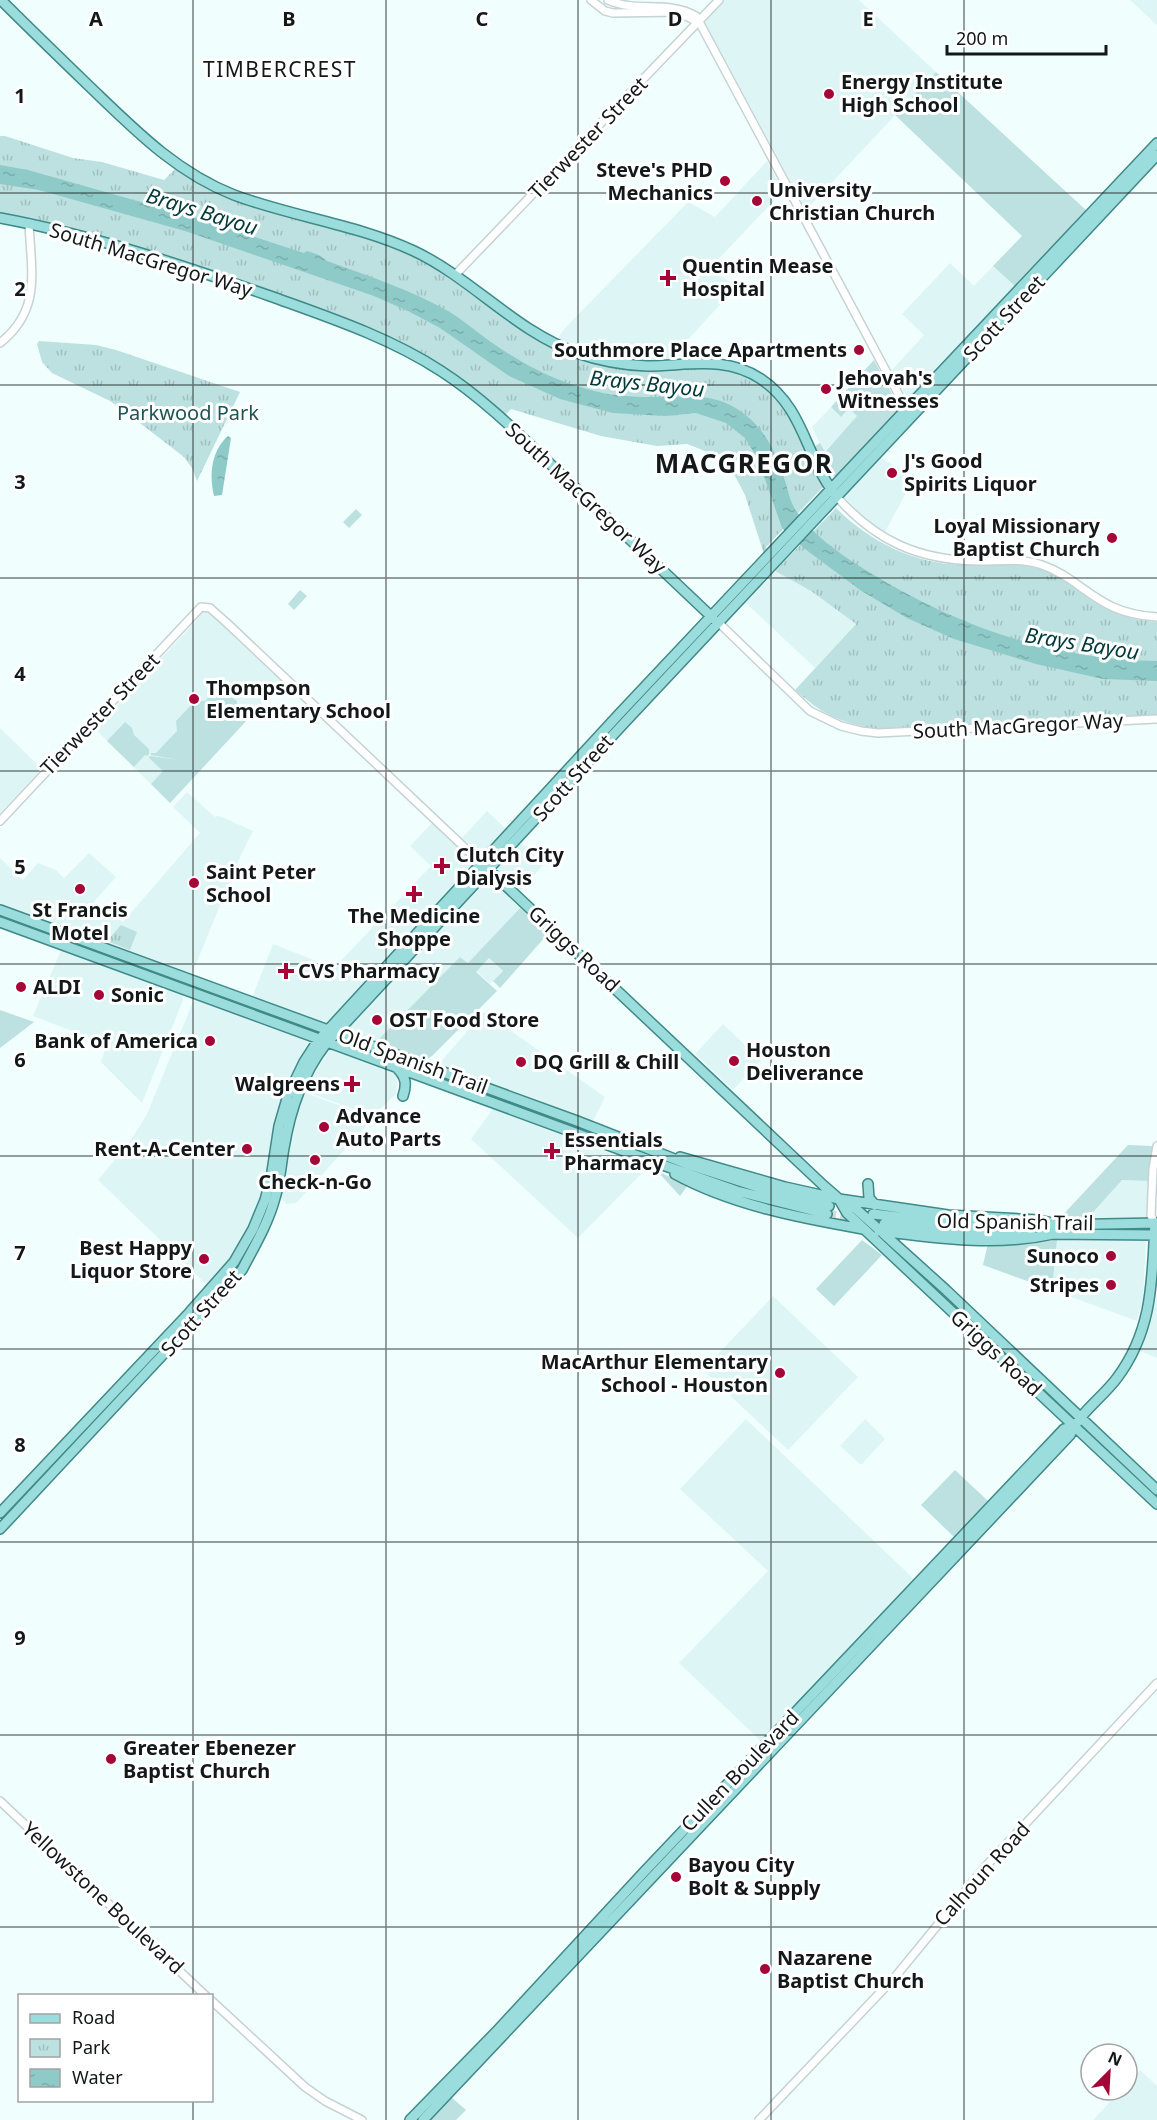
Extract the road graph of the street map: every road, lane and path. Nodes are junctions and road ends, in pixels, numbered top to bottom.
1 (1, 0) edge
2 (591, 0) edge
3 (608, 0) edge
4 (719, 0) edge
5 (698, 22) junction
6 (1157, 143) edge
7 (1157, 155) edge
8 (0, 218) edge
9 (29, 223) junction
10 (456, 274) junction
11 (0, 343) edge
12 (908, 412) junction
13 (834, 493) junction
14 (201, 607) joint
15 (1157, 617) edge
16 (715, 620) junction
17 (1157, 719) edge
18 (0, 821) edge
19 (485, 867) junction
20 (0, 909) edge
21 (22, 918) junction
22 (0, 922) edge
23 (18, 928) junction
24 (55, 930) junction
25 (51, 940) junction
26 (109, 950) junction
27 (105, 960) junction
28 (266, 1007) junction
29 (263, 1017) junction
30 (332, 1031) junction
31 (324, 1040) junction
32 (395, 1066) junction
33 (496, 1092) junction
34 (403, 1096) dead end
35 (491, 1103) junction
36 (569, 1118) junction
37 (284, 1126) junction
38 (565, 1129) junction
39 (1157, 1146) edge
40 (661, 1153) junction
41 (657, 1163) junction
42 (868, 1184) dead end
43 (839, 1199) junction
44 (874, 1209) junction
45 (1156, 1222) edge
46 (882, 1227) junction
47 (864, 1229) junction
48 (1059, 1229) junction
49 (912, 1235) junction
50 (1156, 1235) edge
51 (908, 1258) junction
52 (1078, 1422) junction
53 (1138, 1479) junction
54 (1157, 1490) edge
55 (1157, 1504) edge
56 (0, 1513) edge
57 (0, 1529) edge
58 (1157, 1683) edge
59 (0, 1801) edge
60 (205, 1994) edge
61 (213, 2002) edge
62 (362, 2120) edge
63 (410, 2120) edge
64 (423, 2120) edge
65 (759, 2120) edge

1 - 10 main road
2 - 5 street
3 - 5 street
4 - 5 street, Tierwester Street
5 - 10 street, Tierwester Street
5 - 12 street
6 - 12 main road, Scott Street
7 - 12 main road, Scott Street
8 - 9 main road, South MacGregor Way
9 - 11 street
9 - 16 main road, South MacGregor Way
10 - 13 main road
12 - 13 main road, Scott Street
13 - 15 street
13 - 16 main road, Scott Street
14 - 18 street, Tierwester Street
14 - 19 street, Griggs Road
16 - 17 street, South MacGregor Way
16 - 19 main road, Scott Street
19 - 30 main road, Scott Street
19 - 43 main road, Griggs Road
20 - 21 main road, Old Spanish Trail
21 - 23 main road
21 - 24 main road, Old Spanish Trail
22 - 23 main road, Old Spanish Trail
23 - 25 main road, Old Spanish Trail
24 - 25 main road
24 - 26 main road, Old Spanish Trail
25 - 27 main road, Old Spanish Trail
26 - 27 main road
26 - 28 main road, Old Spanish Trail
27 - 29 main road, Old Spanish Trail
28 - 29 main road
28 - 30 main road, Old Spanish Trail
29 - 31 main road, Old Spanish Trail
30 - 31 main road, Scott Street
30 - 33 main road, Old Spanish Trail
31 - 32 main road, Old Spanish Trail
31 - 37 main road, Scott Street
32 - 34 main road
32 - 35 main road, Old Spanish Trail
33 - 35 main road
33 - 36 main road, Old Spanish Trail
35 - 38 main road, Old Spanish Trail
36 - 38 main road
36 - 40 main road, Old Spanish Trail
37 - 56 main road, Scott Street
37 - 57 main road, Scott Street
38 - 41 main road, Old Spanish Trail
39 - 45 street, Cullen Boulevard
40 - 41 main road, Old Spanish Trail
40 - 43 main road
41 - 47 main road
42 - 44 main road
43 - 44 main road
43 - 46 main road, Griggs Road
43 - 47 main road, Griggs Road
44 - 48 main road
45 - 48 main road, Old Spanish Trail
45 - 50 main road, Cullen Boulevard
46 - 47 main road
46 - 48 main road, Old Spanish Trail
46 - 49 main road
46 - 51 main road, Griggs Road
47 - 52 main road, Griggs Road
48 - 49 main road
48 - 50 main road, Old Spanish Trail
49 - 51 main road
50 - 52 main road, Cullen Boulevard
51 - 52 main road, Griggs Road
52 - 53 main road, Griggs Road
52 - 63 main road, Cullen Boulevard
52 - 64 main road, Cullen Boulevard
53 - 54 main road, Griggs Road
53 - 55 main road, Griggs Road
58 - 65 street, Calhoun Road
59 - 60 street, Yellowstone Boulevard
61 - 62 street

